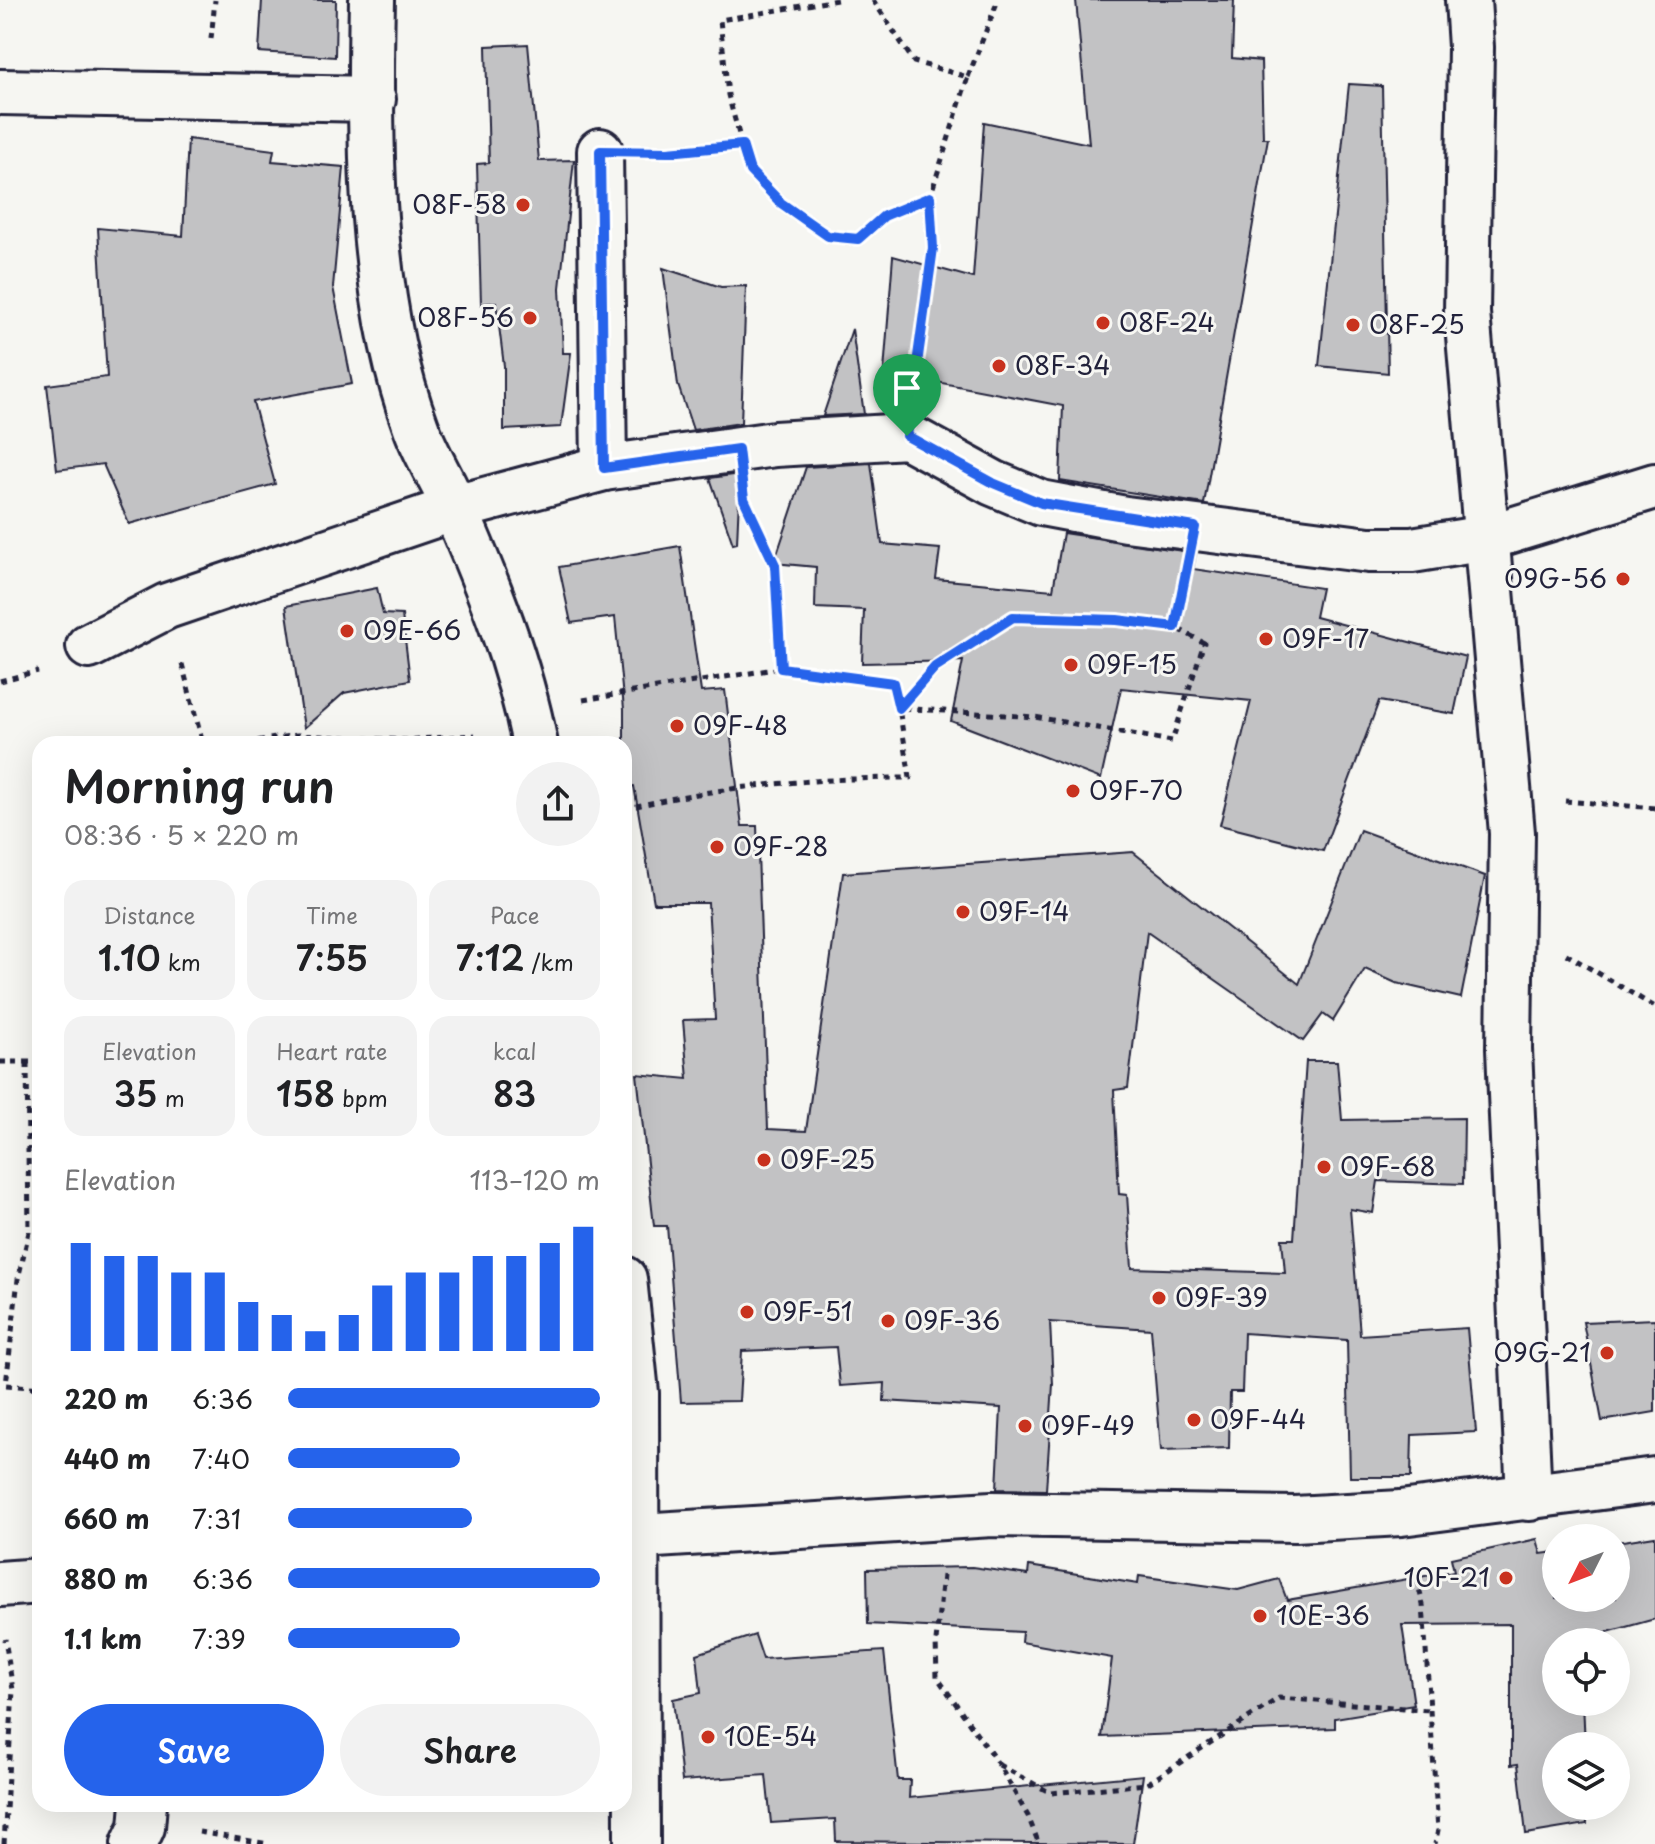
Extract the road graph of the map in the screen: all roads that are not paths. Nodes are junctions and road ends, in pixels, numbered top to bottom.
1 (372, 0) edge
2 (1468, 0) edge
3 (0, 92) edge
4 (373, 99) junction
5 (600, 151) road end
6 (604, 468) junction
7 (1655, 486) edge
8 (455, 508) junction
9 (1486, 538) junction
10 (89, 646) dead end
11 (531, 729) edge
12 (632, 1355) edge
13 (1655, 1480) edge
14 (1529, 1498) junction
15 (632, 1507) edge
16 (632, 1536) edge
17 (32, 1582) edge
18 (0, 1584) edge
19 (632, 1587) edge
20 (637, 1844) edge

1 - 4 street
2 - 9 street
3 - 4 street
4 - 8 street
5 - 6 street
6 - 8 street
6 - 9 street
7 - 9 street
8 - 10 street
8 - 11 street
9 - 14 street
12 - 15 street
13 - 14 street
14 - 16 street
17 - 18 street
19 - 20 street

